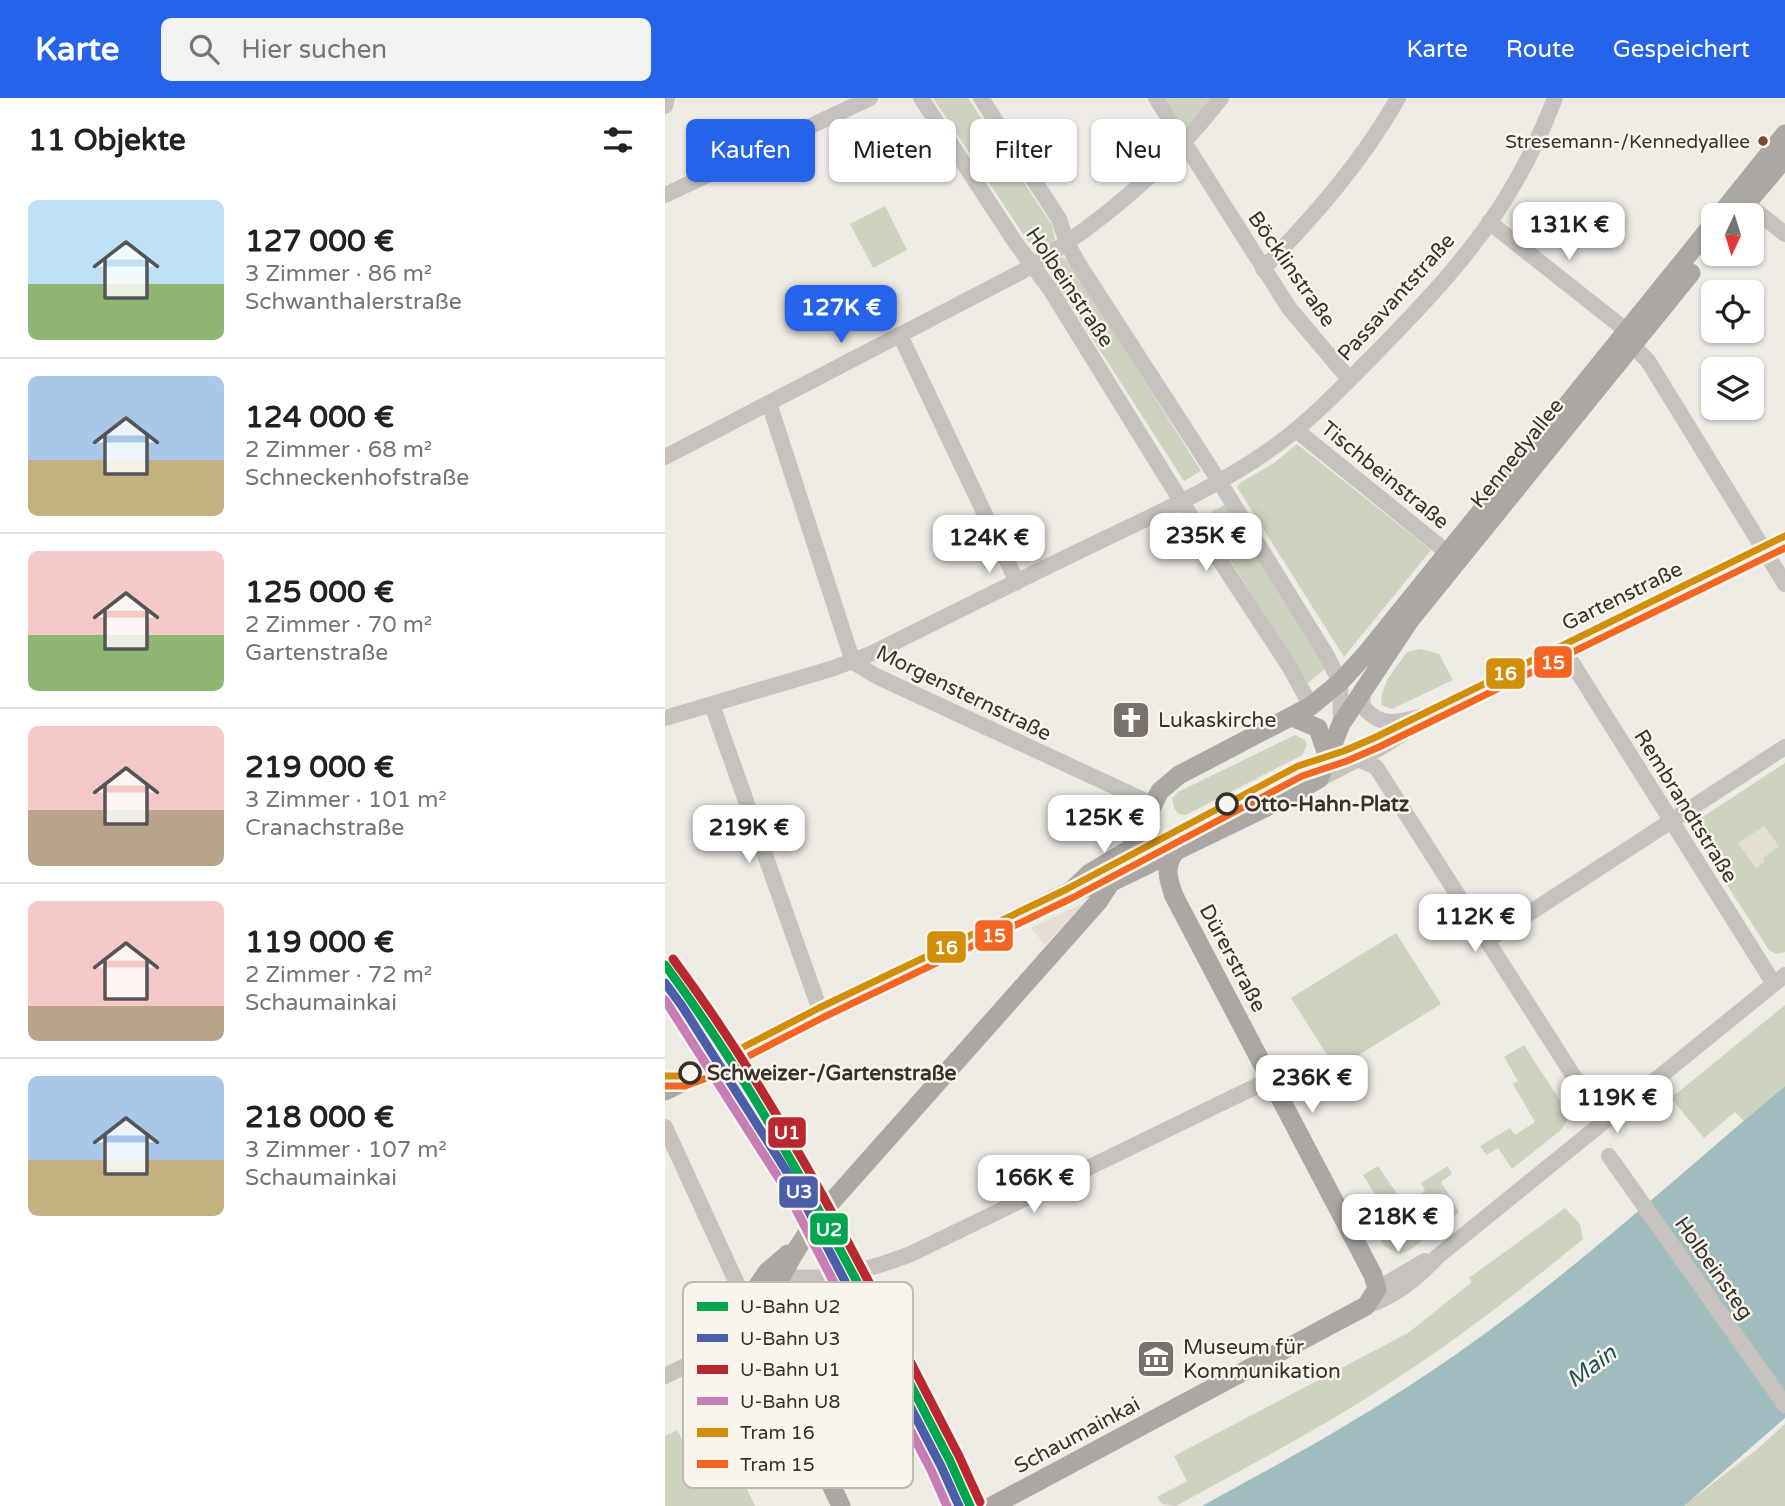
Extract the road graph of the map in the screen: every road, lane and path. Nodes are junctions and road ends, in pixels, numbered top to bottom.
1 (667, 98) edge
2 (870, 98) edge
3 (921, 98) edge
4 (981, 98) edge
5 (1156, 98) edge
6 (1221, 98) edge
7 (1398, 98) edge
8 (1555, 98) edge
9 (665, 106) edge
10 (1169, 119) edge
11 (1785, 134) edge
12 (1186, 141) edge
13 (1186, 146) edge
14 (1785, 158) edge
15 (1143, 182) edge
16 (665, 195) edge
17 (1730, 203) edge
18 (1747, 203) edge
19 (1489, 222) junction
20 (1764, 222) edge
21 (1785, 234) edge
22 (1701, 240) edge
23 (1067, 243) junction
24 (1701, 258) edge
25 (1034, 264) junction
26 (1263, 269) junction
27 (901, 335) junction
28 (1630, 338) junction
29 (1349, 379) junction
30 (769, 403) junction
31 (1296, 430) junction
32 (665, 457) edge
33 (1219, 481) junction
34 (1181, 501) junction
35 (1785, 540) edge
36 (1765, 551) junction
37 (1448, 552) junction
38 (1017, 582) junction
39 (1785, 584) edge
40 (1564, 650) junction
41 (853, 662) junction
42 (1341, 682) junction
43 (1362, 693) junction
44 (712, 705) junction
45 (1311, 706) junction
46 (1441, 710) junction
47 (1292, 717) junction
48 (665, 718) edge
49 (1341, 724) junction
50 (1785, 747) edge
51 (1357, 759) junction
52 (1324, 766) junction
53 (1152, 804) junction
54 (1670, 821) junction
55 (1131, 849) junction
56 (1175, 852) junction
57 (1112, 882) junction
58 (1071, 891) junction
59 (1488, 940) junction
60 (1780, 980) edge
61 (821, 1013) junction
62 (1271, 1079) junction
63 (665, 1091) edge
64 (1603, 1122) junction
65 (665, 1128) edge
66 (1609, 1156) dead end
67 (798, 1246) junction
68 (1437, 1257) junction
69 (782, 1276) junction
70 (736, 1282) edge
71 (760, 1282) edge
72 (779, 1282) edge
73 (1377, 1289) junction
74 (1366, 1306) junction
75 (683, 1367) edge
76 (665, 1376) edge
77 (1785, 1405) edge
78 (833, 1488) edge
79 (841, 1506) edge
80 (992, 1506) edge

1 - 9 street
2 - 16 street
3 - 25 street, Holbeinstraße
4 - 23 street, Holbeinstraße
5 - 10 street, Böcklinstraße
6 - 12 street
7 - 26 street
8 - 19 street, Passavantstraße
11 - 17 main road
13 - 26 street, Böcklinstraße
14 - 18 main road
15 - 23 street
19 - 28 street
19 - 29 street, Passavantstraße
20 - 21 street
22 - 28 main road, Kennedyallee
23 - 25 street
23 - 33 street, Holbeinstraße
24 - 28 main road, Kennedyallee
25 - 27 street
25 - 34 street, Holbeinstraße
26 - 29 street, Böcklinstraße
27 - 30 street
27 - 38 street
28 - 36 street
28 - 37 main road, Kennedyallee
28 - 43 main road, Kennedyallee
29 - 31 street, Passavantstraße
30 - 32 street
30 - 41 street, Morgensternstraße
31 - 33 street, Passavantstraße
31 - 37 street, Tischbeinstraße
33 - 34 street
33 - 42 street, Holbeinstraße
34 - 38 street
34 - 45 street, Holbeinstraße
35 - 36 street, Gartenstraße
36 - 39 street
36 - 40 street, Gartenstraße
37 - 42 main road, Kennedyallee
38 - 41 street
40 - 46 street, Gartenstraße
40 - 54 street, Rembrandtstraße
41 - 44 street
41 - 53 street, Morgensternstraße
42 - 45 main road
42 - 49 street
43 - 46 street, Gartenstraße
43 - 49 main road
44 - 48 street
44 - 61 street
45 - 47 main road
46 - 51 street, Gartenstraße
47 - 52 main road
47 - 53 main road
49 - 52 main road
50 - 54 street
51 - 52 street, Gartenstraße
51 - 59 street
52 - 56 main road, Gartenstraße
53 - 55 main road
53 - 56 main road
54 - 59 street
54 - 60 street, Rembrandtstraße
55 - 57 main road
55 - 58 main road, Gartenstraße
56 - 57 main road, Gartenstraße
56 - 62 main road, Dürerstraße
57 - 58 main road, Gartenstraße
57 - 67 main road
58 - 61 main road, Gartenstraße
59 - 64 street
60 - 64 street, Schaumainkai
61 - 63 main road, Gartenstraße
62 - 69 street
62 - 73 main road, Dürerstraße
64 - 68 street, Schaumainkai
65 - 70 street
66 - 77 street, Holbeinsteg
67 - 69 main road
67 - 71 main road
68 - 73 street, Schaumainkai
68 - 74 street, Schaumainkai
69 - 72 main road
73 - 74 main road
74 - 80 main road, Schaumainkai
75 - 76 street
78 - 79 main road

